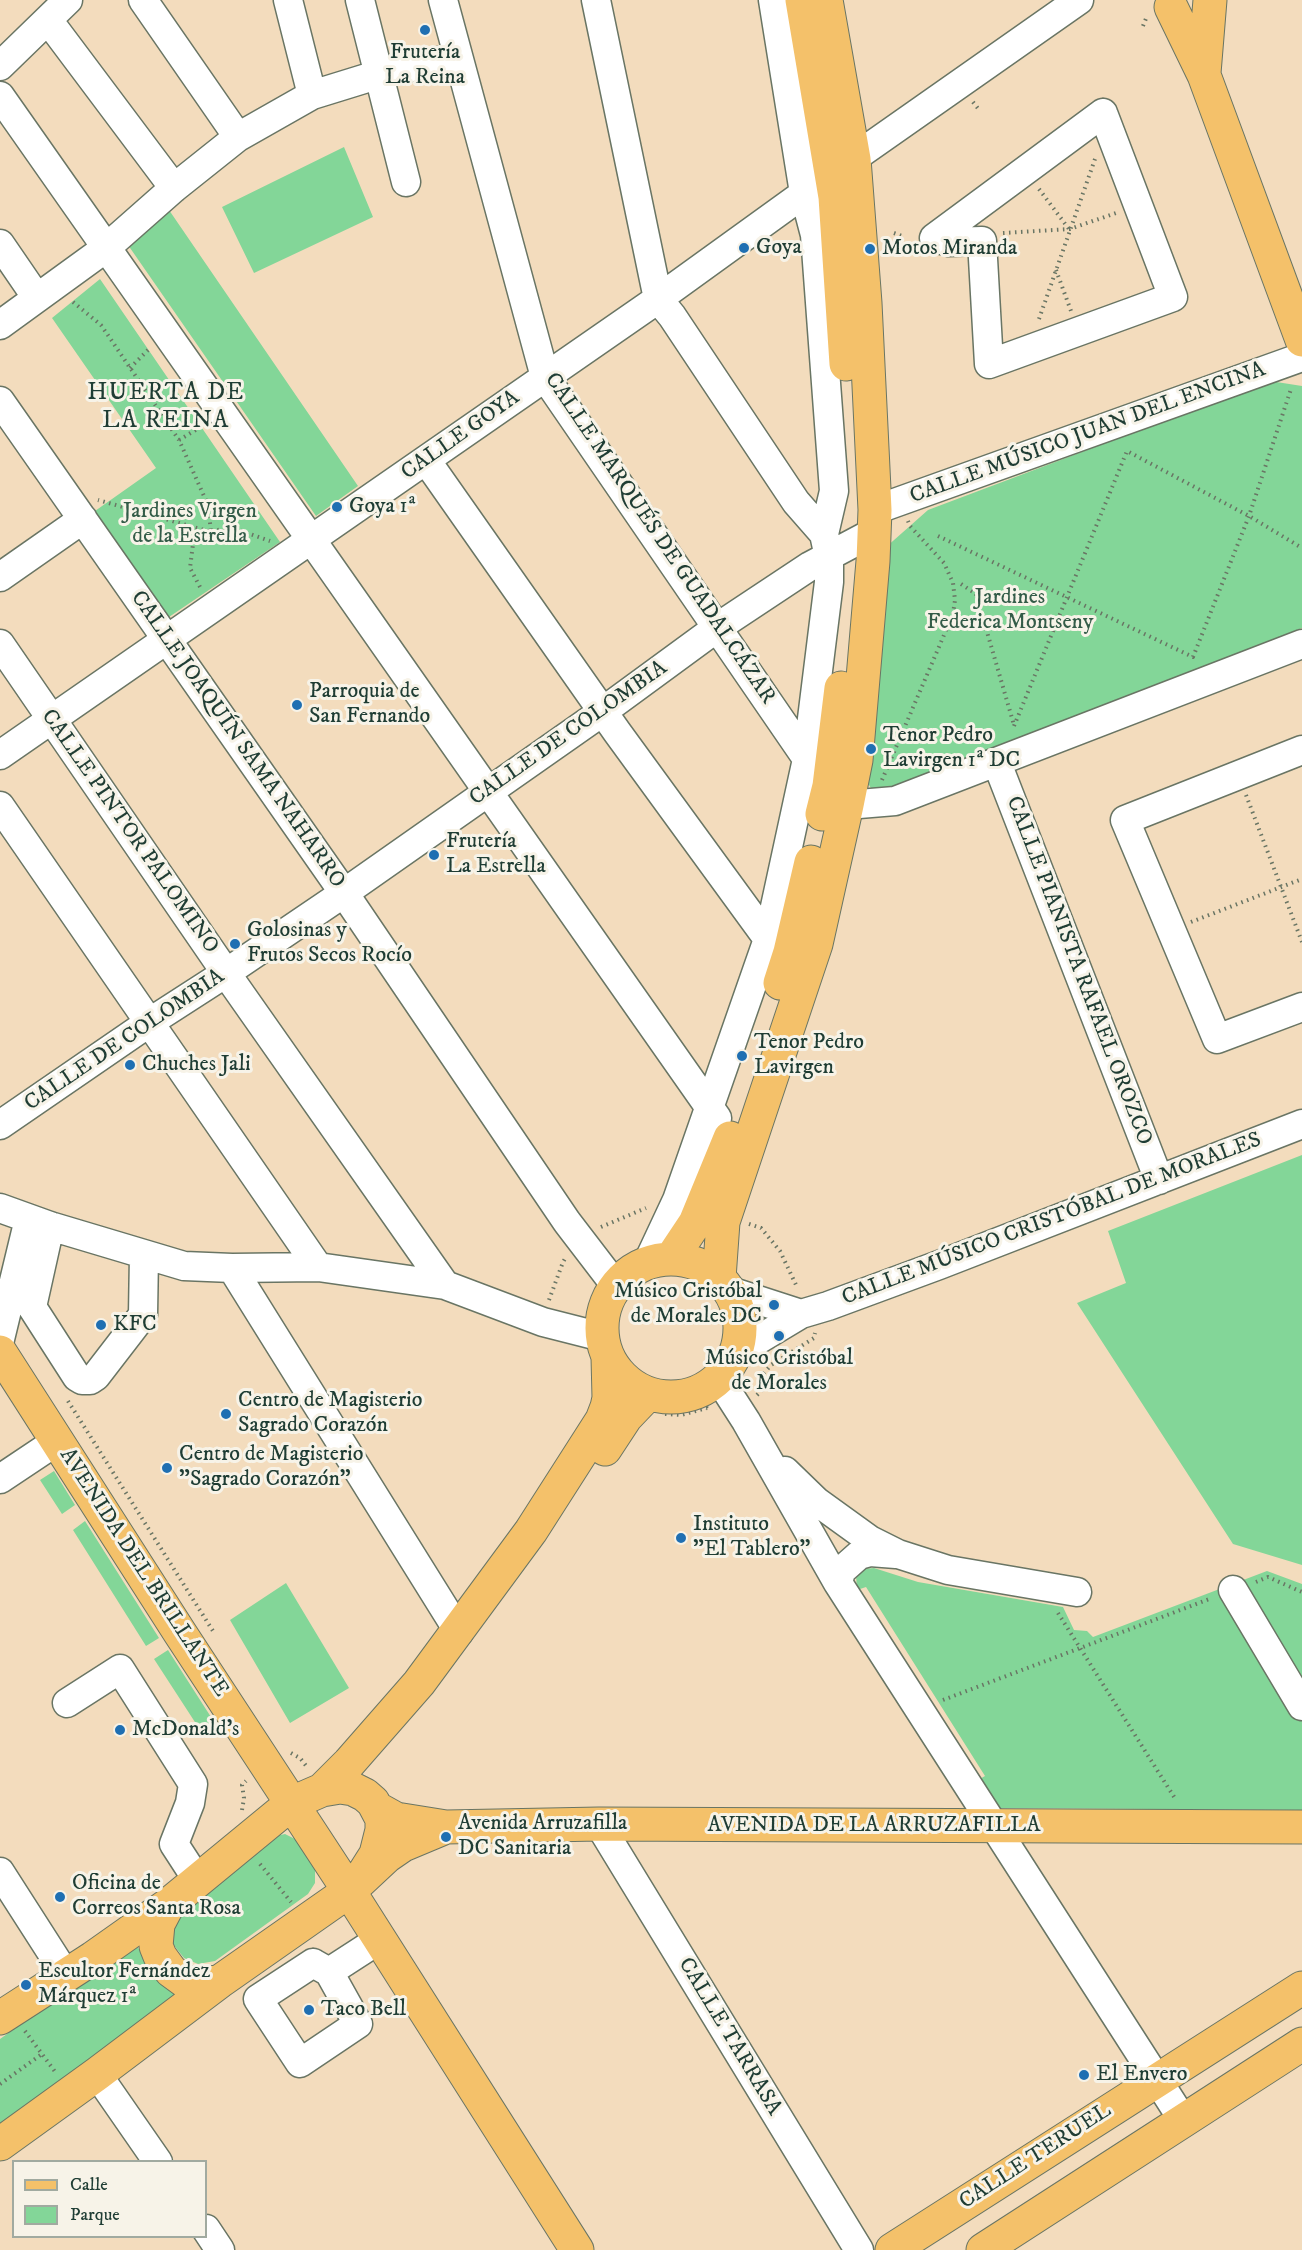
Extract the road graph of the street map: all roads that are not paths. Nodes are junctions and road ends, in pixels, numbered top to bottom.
1 (68, 0) edge
2 (143, 0) edge
3 (288, 0) edge
4 (360, 0) edge
5 (443, 0) edge
6 (596, 0) edge
7 (773, 0) edge
8 (802, 0) edge
9 (826, 0) edge
10 (1079, 0) edge
11 (1209, 0) edge
12 (1162, 2) edge
13 (48, 20) junction
14 (458, 57) junction
15 (0, 66) edge
16 (380, 74) junction
17 (1204, 75) junction
18 (312, 94) junction
19 (0, 96) edge
20 (238, 137) junction
21 (842, 166) junction
22 (406, 182) dead end
23 (174, 188) junction
24 (804, 193) junction
25 (0, 244) edge
26 (106, 248) junction
27 (37, 298) junction
28 (658, 299) junction
29 (0, 325) edge
30 (1078, 331) joint
31 (1302, 340) edge
32 (1302, 357) edge
33 (545, 377) junction
34 (0, 401) edge
35 (426, 460) junction
36 (85, 512) junction
37 (851, 535) junction
38 (311, 539) junction
39 (0, 577) edge
40 (718, 627) junction
41 (166, 640) junction
42 (0, 644) edge
43 (1302, 644) edge
44 (602, 712) junction
45 (52, 720) junction
46 (1302, 750) edge
47 (0, 755) edge
48 (807, 759) junction
49 (997, 763) junction
50 (488, 791) junction
51 (838, 796) junction
52 (0, 806) edge
53 (344, 893) junction
54 (779, 945) junction
55 (226, 973) junction
56 (1302, 1007) edge
57 (150, 1022) junction
58 (709, 1107) junction
59 (1302, 1124) edge
60 (0, 1125) edge
61 (730, 1137) junction
62 (1159, 1180) junction
63 (0, 1208) edge
64 (39, 1222) junction
65 (144, 1255) junction
66 (659, 1261) junction
67 (318, 1267) junction
68 (231, 1268) junction
69 (445, 1285) junction
70 (725, 1285) junction
71 (616, 1286) junction
72 (808, 1322) junction
73 (0, 1339) edge
74 (605, 1347) junction
75 (0, 1352) edge
76 (727, 1366) junction
77 (654, 1404) junction
78 (57, 1441) junction
79 (762, 1448) junction
80 (0, 1479) edge
81 (898, 1554) junction
82 (838, 1583) junction
83 (1233, 1590) road end
84 (1077, 1592) dead end
85 (459, 1632) junction
86 (67, 1703) dead end
87 (1302, 1706) edge
88 (316, 1780) junction
89 (292, 1803) junction
90 (376, 1806) junction
91 (599, 1824) junction
92 (446, 1827) junction
93 (995, 1827) junction
94 (1302, 1827) edge
95 (0, 1872) edge
96 (198, 1881) junction
97 (353, 1887) junction
98 (168, 1905) junction
99 (380, 1939) junction
100 (329, 1972) dead end
101 (66, 1975) junction
102 (219, 1982) junction
103 (1302, 1988) edge
104 (5, 2015) edge
105 (1302, 2044) edge
106 (97, 2074) junction
107 (1155, 2080) junction
108 (1183, 2120) junction
109 (0, 2144) edge
110 (157, 2160) edge
111 (207, 2230) edge
112 (220, 2250) edge
113 (577, 2250) edge
114 (859, 2250) edge
115 (892, 2250) edge
116 (983, 2250) edge

1 - 13 street
2 - 20 street
3 - 18 street
4 - 16 street
5 - 14 street, CALLE MARQUÉS DE GUADALCÁZAR
6 - 28 street
7 - 24 street
8 - 21 main road
9 - 21 main road
10 - 21 street, CALLE GOYA
11 - 12 main road
11 - 17 main road
12 - 17 main road
13 - 15 street
13 - 23 street
14 - 16 street
14 - 33 street, CALLE MARQUÉS DE GUADALCÁZAR
16 - 18 street
16 - 22 street
17 - 31 main road
18 - 20 street
19 - 26 street
20 - 23 street
21 - 24 street, CALLE GOYA
21 - 37 main road
23 - 26 street
24 - 28 street, CALLE GOYA
24 - 37 street
25 - 27 street
26 - 27 street
26 - 38 street
27 - 29 street
28 - 33 street, CALLE GOYA
28 - 37 street
30 - 30 street
32 - 37 street, CALLE MÚSICO JUAN DEL ENCINA
33 - 35 street, CALLE GOYA
33 - 40 street, CALLE MARQUÉS DE GUADALCÁZAR
34 - 36 street, CALLE JOAQUÍN SAMA NAHARRO
35 - 38 street, CALLE GOYA
35 - 44 street
36 - 39 street
36 - 41 street, CALLE JOAQUÍN SAMA NAHARRO
37 - 40 street, CALLE DE COLOMBIA
37 - 48 street
37 - 51 main road
38 - 41 street, CALLE GOYA
38 - 50 street
40 - 44 street, CALLE DE COLOMBIA
40 - 48 street, CALLE MARQUÉS DE GUADALCÁZAR
41 - 45 street, CALLE GOYA
41 - 53 street, CALLE JOAQUÍN SAMA NAHARRO
42 - 45 street, CALLE PINTOR PALOMINO
43 - 49 street
44 - 50 street, CALLE DE COLOMBIA
44 - 54 street
45 - 47 street, CALLE GOYA
45 - 55 street, CALLE PINTOR PALOMINO
46 - 56 street
48 - 51 street, CALLE MARQUÉS DE GUADALCÁZAR
48 - 54 street
49 - 51 street
49 - 62 street, CALLE PIANISTA RAFAEL OROZCO
50 - 53 street, CALLE DE COLOMBIA
50 - 58 street
51 - 54 main road
51 - 70 main road
52 - 57 street
53 - 55 street, CALLE DE COLOMBIA
53 - 71 street, CALLE JOAQUÍN SAMA NAHARRO
54 - 58 street
54 - 61 main road
55 - 57 street, CALLE DE COLOMBIA
55 - 69 street, CALLE PINTOR PALOMINO
57 - 60 street, CALLE DE COLOMBIA
57 - 67 street
58 - 61 street
58 - 66 street
59 - 62 street, CALLE MÚSICO CRISTÓBAL DE MORALES
61 - 66 main road
62 - 72 street, CALLE MÚSICO CRISTÓBAL DE MORALES
63 - 64 street
64 - 65 street
64 - 65 street
64 - 73 street
65 - 68 street
66 - 70 main road
66 - 71 main road
67 - 68 street
67 - 69 street
68 - 85 street
69 - 74 street
70 - 72 street
70 - 76 main road
71 - 74 main road
72 - 76 street, CALLE MÚSICO CRISTÓBAL DE MORALES
74 - 77 main road
74 - 85 main road
75 - 78 main road, AVENIDA DEL BRILLANTE
76 - 77 main road
76 - 79 street
77 - 90 main road
78 - 80 street
78 - 89 main road, AVENIDA DEL BRILLANTE
79 - 81 street
79 - 82 street
81 - 82 street
81 - 84 street
82 - 93 street
83 - 87 street
85 - 88 main road
86 - 96 street
88 - 89 main road, AVENIDA DE LA ARRUZAFILLA
88 - 90 main road, AVENIDA DE LA ARRUZAFILLA
89 - 96 main road, AVENIDA DE LA ARRUZAFILLA
89 - 97 main road, AVENIDA DEL BRILLANTE
90 - 92 main road, AVENIDA DE LA ARRUZAFILLA
90 - 97 main road, AVENIDA DE LA ARRUZAFILLA
91 - 92 main road, AVENIDA DE LA ARRUZAFILLA
91 - 93 main road, AVENIDA DE LA ARRUZAFILLA
91 - 114 street, CALLE TARRASA
92 - 97 main road, AVENIDA DE LA ARRUZAFILLA
93 - 94 main road, AVENIDA DE LA ARRUZAFILLA
93 - 107 street
95 - 101 street
96 - 98 main road, AVENIDA DE LA ARRUZAFILLA
97 - 99 main road, AVENIDA DEL BRILLANTE
97 - 102 main road, AVENIDA DE LA ARRUZAFILLA
98 - 101 main road
98 - 102 main road, AVENIDA DE LA ARRUZAFILLA
99 - 100 street
99 - 113 main road, AVENIDA DEL BRILLANTE
101 - 104 main road
102 - 106 main road
103 - 107 main road, CALLE TERUEL
105 - 108 main road
106 - 109 main road
106 - 110 street
107 - 108 street
107 - 115 main road, CALLE TERUEL
108 - 116 main road
111 - 112 street

